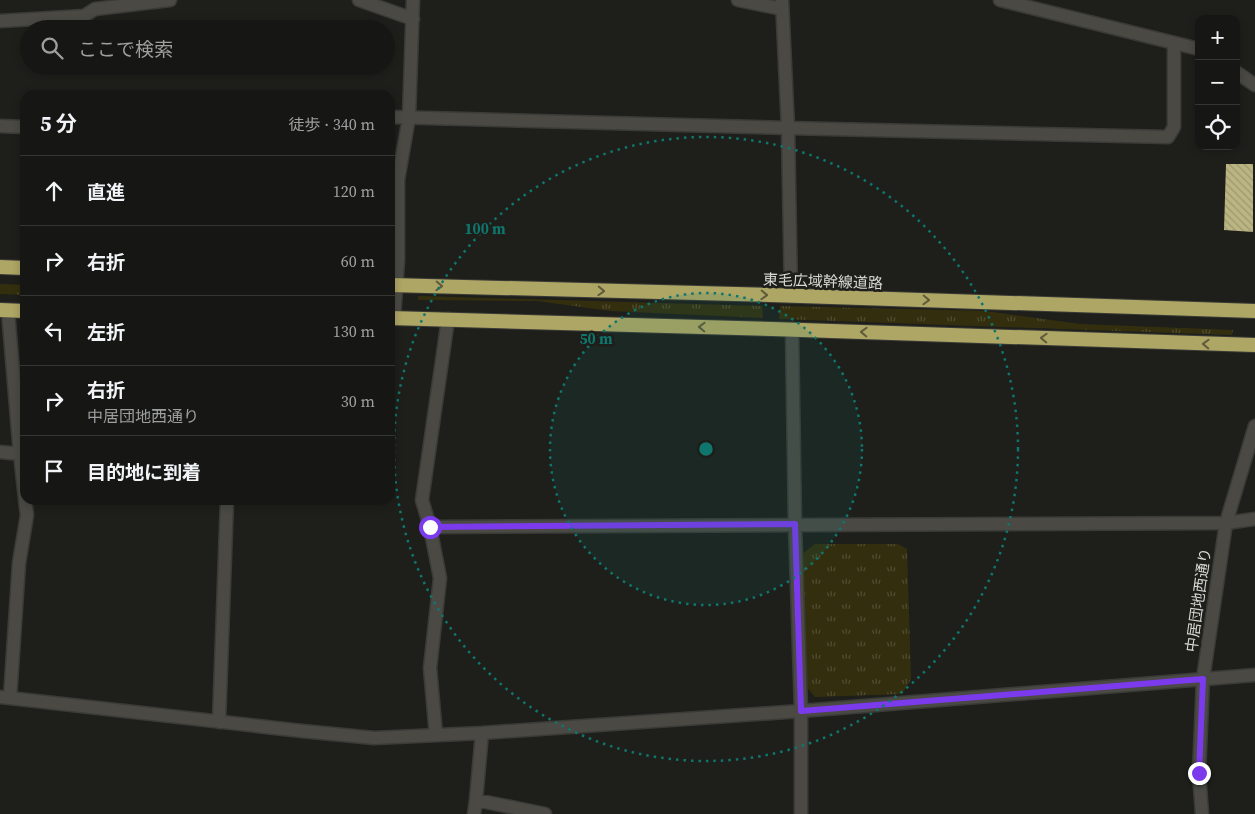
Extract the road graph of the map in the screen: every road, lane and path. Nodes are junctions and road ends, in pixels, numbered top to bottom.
1 (170, 0) edge
2 (359, 0) edge
3 (413, 0) edge
4 (738, 0) edge
5 (1004, 0) edge
6 (782, 5) edge
7 (413, 20) junction
8 (0, 21) edge
9 (1174, 44) junction
10 (1195, 49) edge
11 (1240, 75) edge
12 (1255, 85) edge
13 (395, 117) edge
14 (409, 117) junction
15 (0, 126) edge
16 (20, 127) edge
17 (788, 128) junction
18 (0, 267) edge
19 (20, 268) edge
20 (395, 275) edge
21 (395, 285) edge
22 (791, 296) junction
23 (4, 311) edge
24 (20, 311) edge
25 (1255, 311) edge
26 (395, 318) edge
27 (448, 320) junction
28 (792, 330) junction
29 (1255, 345) edge
30 (1255, 426) edge
31 (0, 452) edge
32 (20, 454) joint
33 (26, 505) edge
34 (227, 505) edge
35 (1255, 519) edge
36 (795, 524) junction
37 (1226, 524) junction
38 (430, 527) junction
39 (1255, 675) edge
40 (1203, 679) junction
41 (5, 697) edge
42 (801, 711) junction
43 (219, 722) junction
44 (482, 733) junction
45 (436, 735) junction
46 (476, 800) junction
47 (474, 814) edge
48 (545, 814) edge
49 (801, 814) edge
50 (1202, 814) edge

1 - 8 street
2 - 7 street
3 - 7 street
4 - 6 street
5 - 9 street
6 - 17 street
7 - 14 street
9 - 10 street
9 - 17 street
11 - 12 street
13 - 14 street
14 - 17 street
14 - 20 street
15 - 16 street
17 - 22 street
18 - 19 highway
21 -> 22 highway, 東毛広域幹線道路
22 -> 25 highway, 東毛広域幹線道路
23 - 24 highway
23 - 32 street
26 - 27 highway
28 -> 27 highway
27 - 38 street
29 -> 28 highway
28 - 36 street
30 - 37 street, 中居団地西通り
31 - 32 street
33 - 41 street
34 - 43 street
35 - 37 street
36 - 37 street
36 - 38 street
36 - 42 street
37 - 40 street, 中居団地西通り
38 - 45 street
39 - 40 street
40 - 42 street
40 - 50 street, 中居団地西通り
41 - 43 street
42 - 44 street
42 - 49 street
43 - 45 street
44 - 45 street
44 - 46 street
46 - 47 street
46 - 48 street

